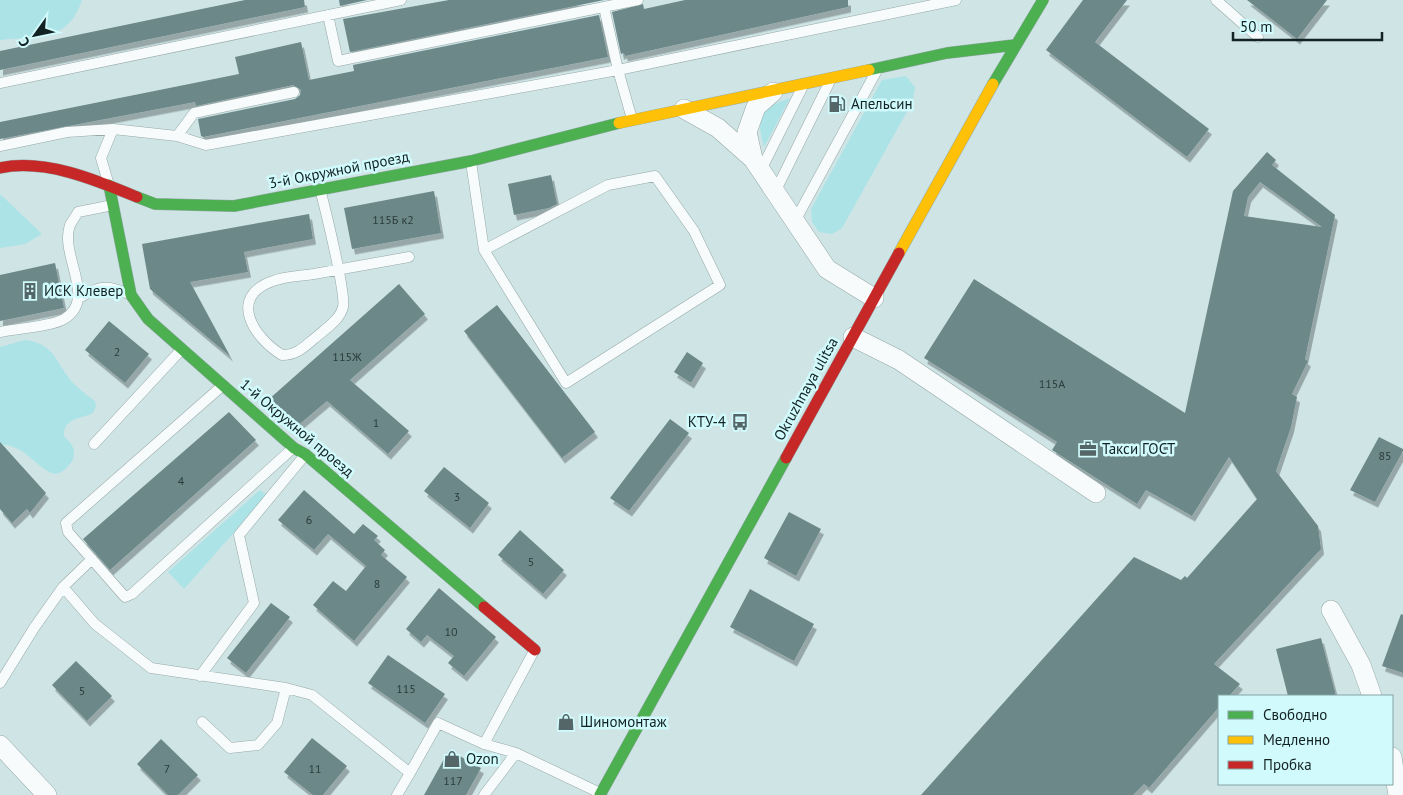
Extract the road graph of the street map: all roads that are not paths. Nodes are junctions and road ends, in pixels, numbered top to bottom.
1 (401, 0) edge
2 (638, 0) edge
3 (956, 0) edge
4 (1044, 0) edge
5 (1216, 0) edge
6 (604, 7) junction
7 (328, 15) junction
8 (1258, 37) dead end
9 (1015, 45) junction
10 (878, 67) junction
11 (618, 70) junction
12 (832, 77) junction
13 (0, 82) edge
14 (805, 83) junction
15 (776, 89) junction
16 (294, 92) dead end
17 (684, 109) junction
18 (632, 120) junction
19 (113, 128) junction
20 (177, 136) junction
21 (0, 146) edge
22 (471, 161) junction
23 (757, 165) junction
24 (0, 168) edge
25 (109, 185) junction
26 (320, 188) junction
27 (775, 192) junction
28 (114, 205) junction
29 (795, 221) junction
30 (484, 250) junction
31 (409, 257) dead end
32 (337, 270) junction
33 (131, 295) junction
34 (79, 298) junction
35 (874, 298) junction
36 (0, 332) edge
37 (853, 336) junction
38 (182, 349) junction
39 (223, 384) junction
40 (94, 444) dead end
41 (294, 448) junction
42 (305, 454) junction
43 (1096, 493) dead end
44 (92, 559) junction
45 (63, 587) junction
46 (1331, 610) dead end
47 (535, 650) joint
48 (200, 676) junction
49 (0, 683) edge
50 (286, 688) junction
51 (1372, 695) edge
52 (202, 722) dead end
53 (484, 744) junction
54 (0, 745) edge
55 (516, 753) junction
56 (1393, 763) edge
57 (410, 773) junction
58 (601, 794) edge
59 (47, 795) edge
60 (397, 795) edge
61 (484, 795) edge
62 (1398, 795) edge

1 - 7 lane
2 - 6 lane
3 - 11 lane
4 - 9 street, Okruzhnaya ulitsa
5 - 8 lane
6 - 7 lane
6 - 11 lane
7 - 13 lane
9 - 10 street, 3-й Окружной проезд
9 - 35 street, Okruzhnaya ulitsa
10 - 12 street, 3-й Окружной проезд
10 - 29 lane
11 - 18 lane
11 - 20 lane
12 - 14 street, 3-й Окружной проезд
12 - 27 lane
14 - 15 street, 3-й Окружной проезд
14 - 23 lane
15 - 17 street, 3-й Окружной проезд
15 - 23 street
16 - 20 lane
17 - 18 street, 3-й Окружной проезд
17 - 23 street
18 - 22 street, 3-й Окружной проезд
19 - 20 lane
19 - 21 lane
19 - 25 lane
22 - 26 street, 3-й Окружной проезд
22 - 30 lane
23 - 27 street
24 - 25 street, 3-й Окружной проезд
25 - 26 street, 3-й Окружной проезд
25 - 28 street, 1-й Окружной проезд
26 - 32 lane
27 - 29 street
28 - 33 street, 1-й Окружной проезд
28 - 34 lane
29 - 35 street
30 - 30 lane
31 - 32 lane
32 - 32 lane
33 - 34 lane
33 - 38 street, 1-й Окружной проезд
34 - 36 lane
35 - 37 street, Okruzhnaya ulitsa
37 - 43 street
37 - 58 street, Okruzhnaya ulitsa
38 - 39 street, 1-й Окружной проезд
38 - 40 lane
39 - 41 street, 1-й Окружной проезд
39 - 44 lane
41 - 42 street, 1-й Окружной проезд
41 - 44 lane
42 - 47 street, 1-й Окружной проезд
42 - 48 lane
44 - 45 lane
45 - 48 lane
45 - 49 lane
46 - 51 street
47 - 53 lane
48 - 50 lane
50 - 52 lane
50 - 57 lane
53 - 55 lane
53 - 57 lane
54 - 59 street
55 - 58 lane
55 - 61 lane
56 - 62 street
57 - 60 lane

